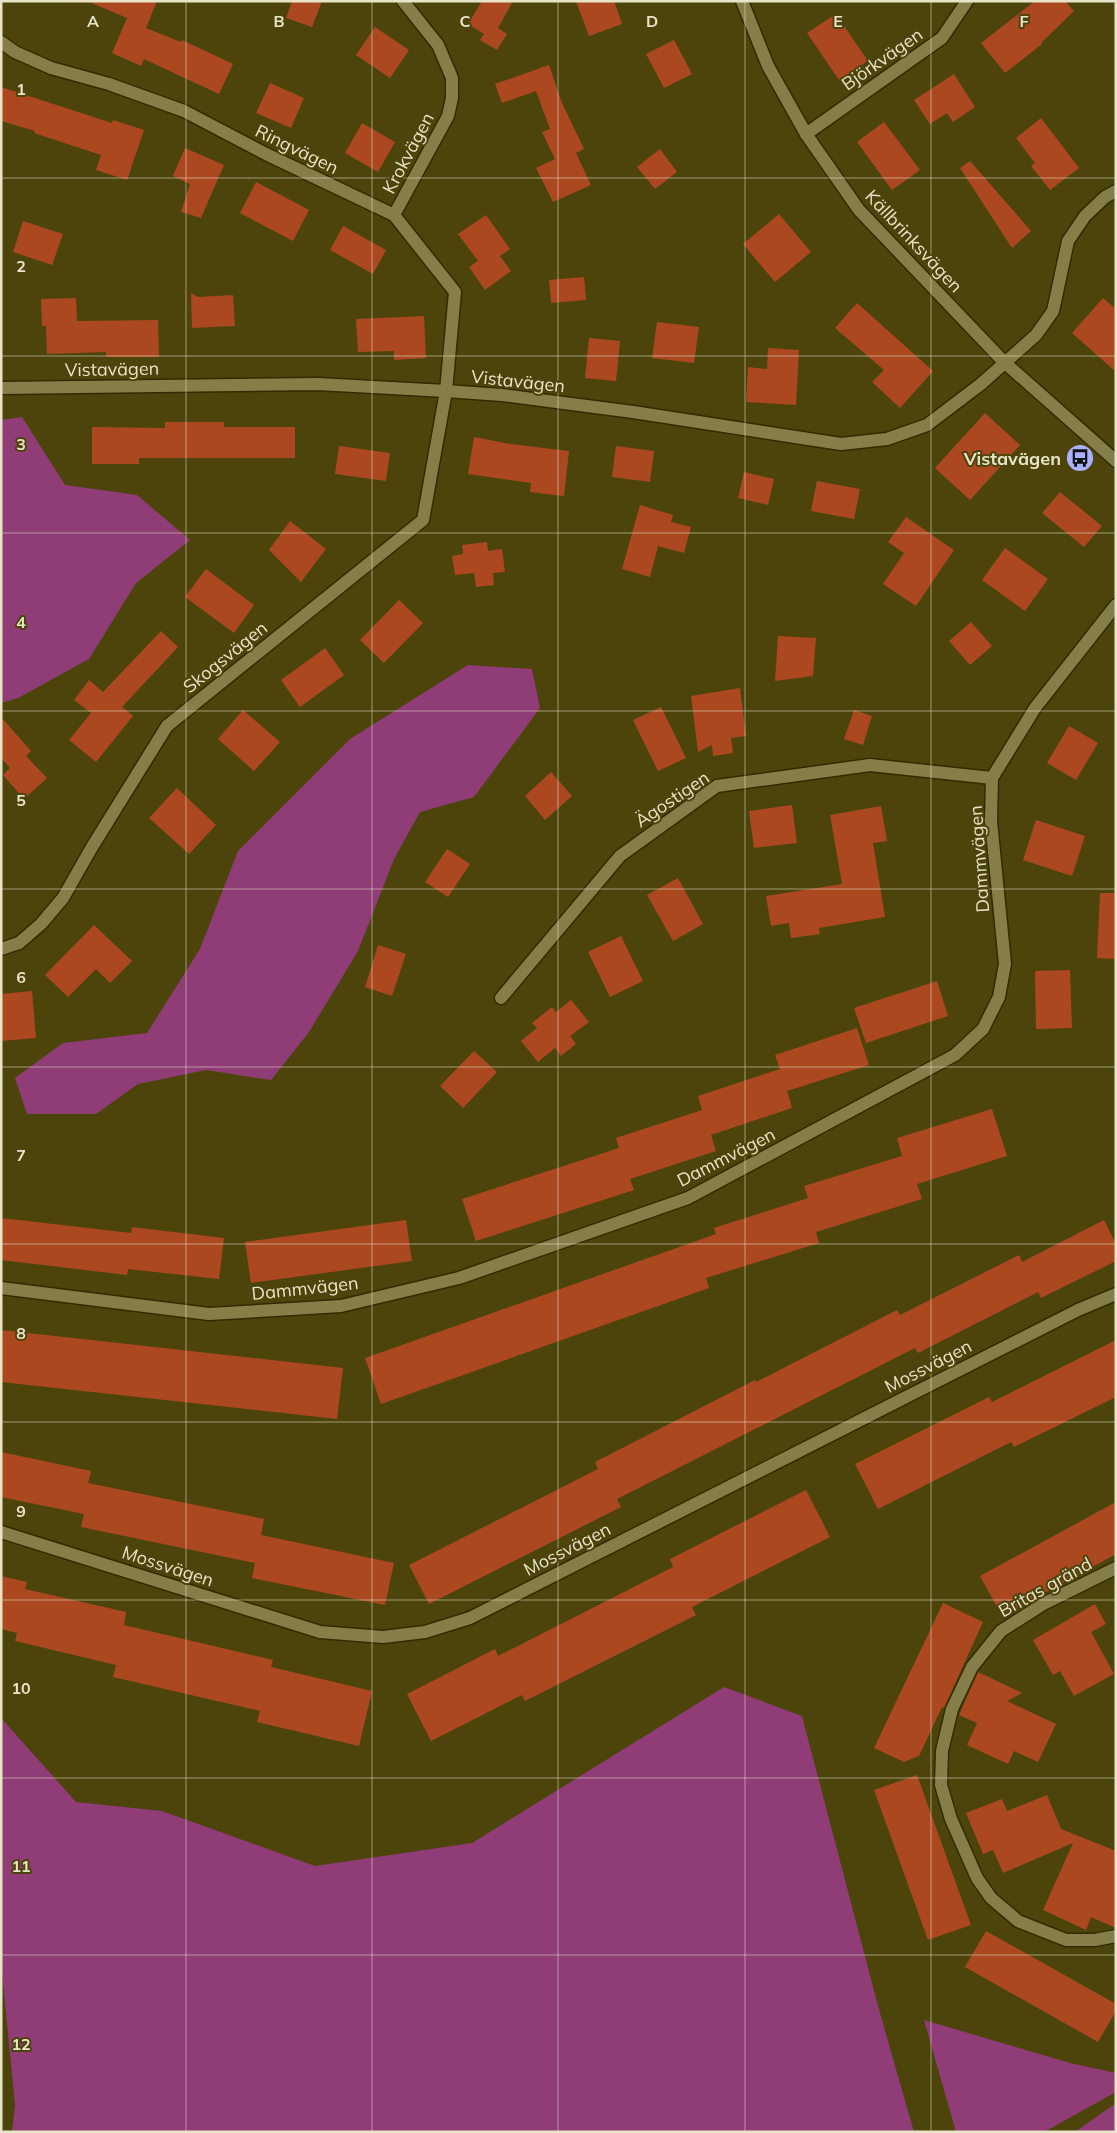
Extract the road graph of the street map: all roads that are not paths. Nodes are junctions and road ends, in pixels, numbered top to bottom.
1 (403, 1) edge
2 (742, 1) edge
3 (967, 1) edge
4 (1, 42) edge
5 (806, 134) junction
6 (1116, 191) edge
7 (394, 215) junction
8 (1004, 362) junction
9 (1, 388) edge
10 (446, 391) junction
11 (1116, 462) edge
12 (1116, 605) edge
13 (992, 778) junction
14 (1, 949) edge
15 (501, 998) dead end
16 (1, 1288) edge
17 (1116, 1294) edge
18 (1, 1532) edge
19 (1116, 1568) edge
20 (1116, 1936) edge

1 - 7 street, Krokvägen
2 - 5 street, Källbrinksvägen
3 - 5 street, Björkvägen
4 - 7 street, Ringvägen
5 - 8 street, Källbrinksvägen
6 - 8 street, Vistavägen
7 - 10 street, Ringvägen
8 - 10 street, Vistavägen
8 - 11 street, Källbrinksvägen
9 - 10 street, Vistavägen
10 - 14 street, Skogsvägen
12 - 13 street
13 - 15 street, Ägostigen
13 - 16 street, Dammvägen
17 - 18 street, Mossvägen
19 - 20 street, Britas gränd

